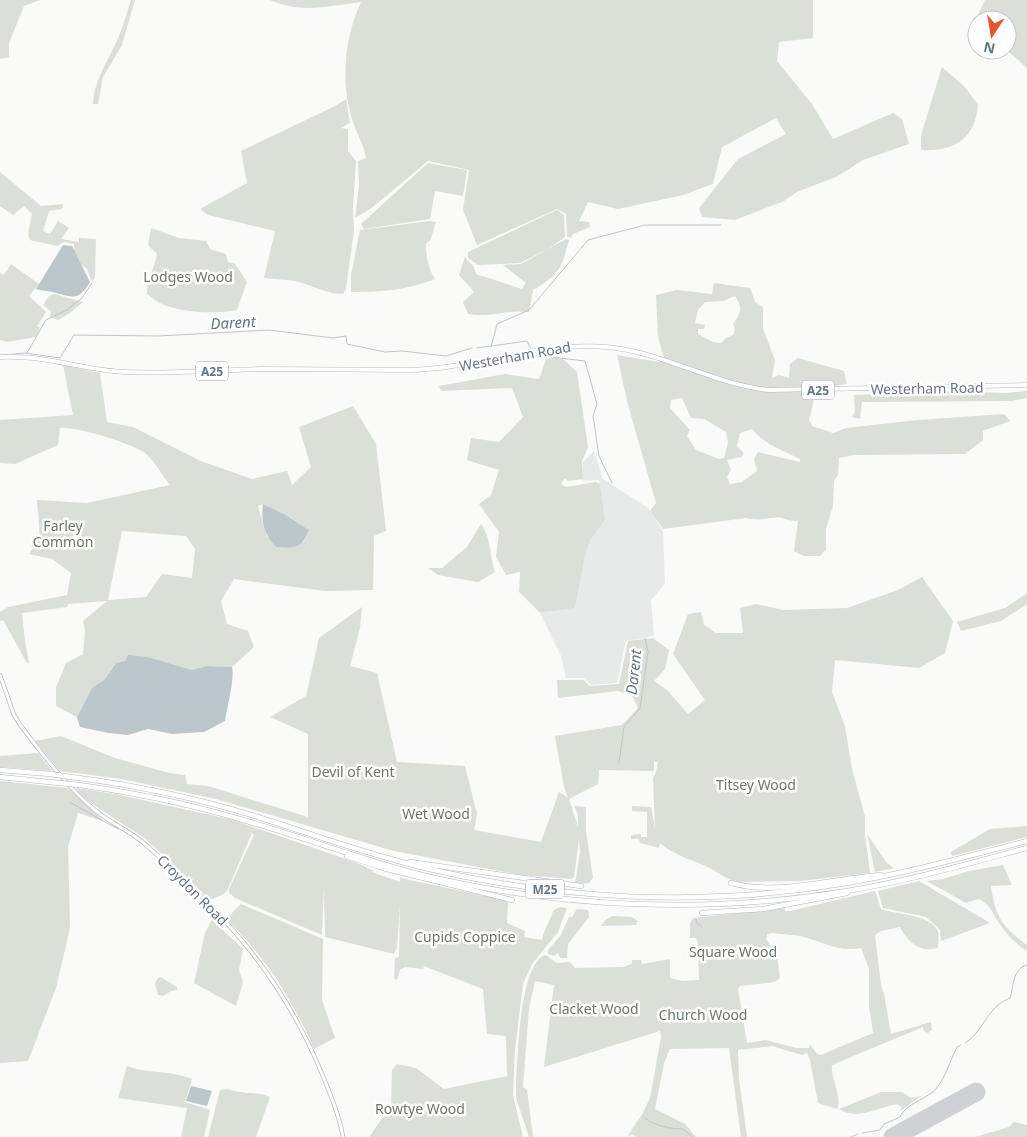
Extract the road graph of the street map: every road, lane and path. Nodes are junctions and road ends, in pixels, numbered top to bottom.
1 (0, 357) edge
2 (1027, 385) edge
3 (0, 675) edge
4 (0, 770) edge
5 (0, 777) edge
6 (1027, 841) edge
7 (1027, 848) edge
8 (336, 850) junction
9 (389, 859) junction
10 (897, 874) junction
11 (731, 883) dead end
12 (582, 886) dead end
13 (868, 887) junction
14 (512, 900) dead end
15 (702, 913) dead end
16 (343, 1137) edge

1 - 2 main road, Westerham Road / A25
3 - 16 main road, Croydon Road
4 - 9 highway, M25, bridge
5 - 8 highway, M25, bridge
6 - 10 highway, M25
7 - 13 highway, M25
8 - 13 highway, M25
8 - 14 highway, M25
9 - 10 highway, M25
9 - 12 highway, M25
10 - 11 highway, M25
13 - 15 highway, M25

